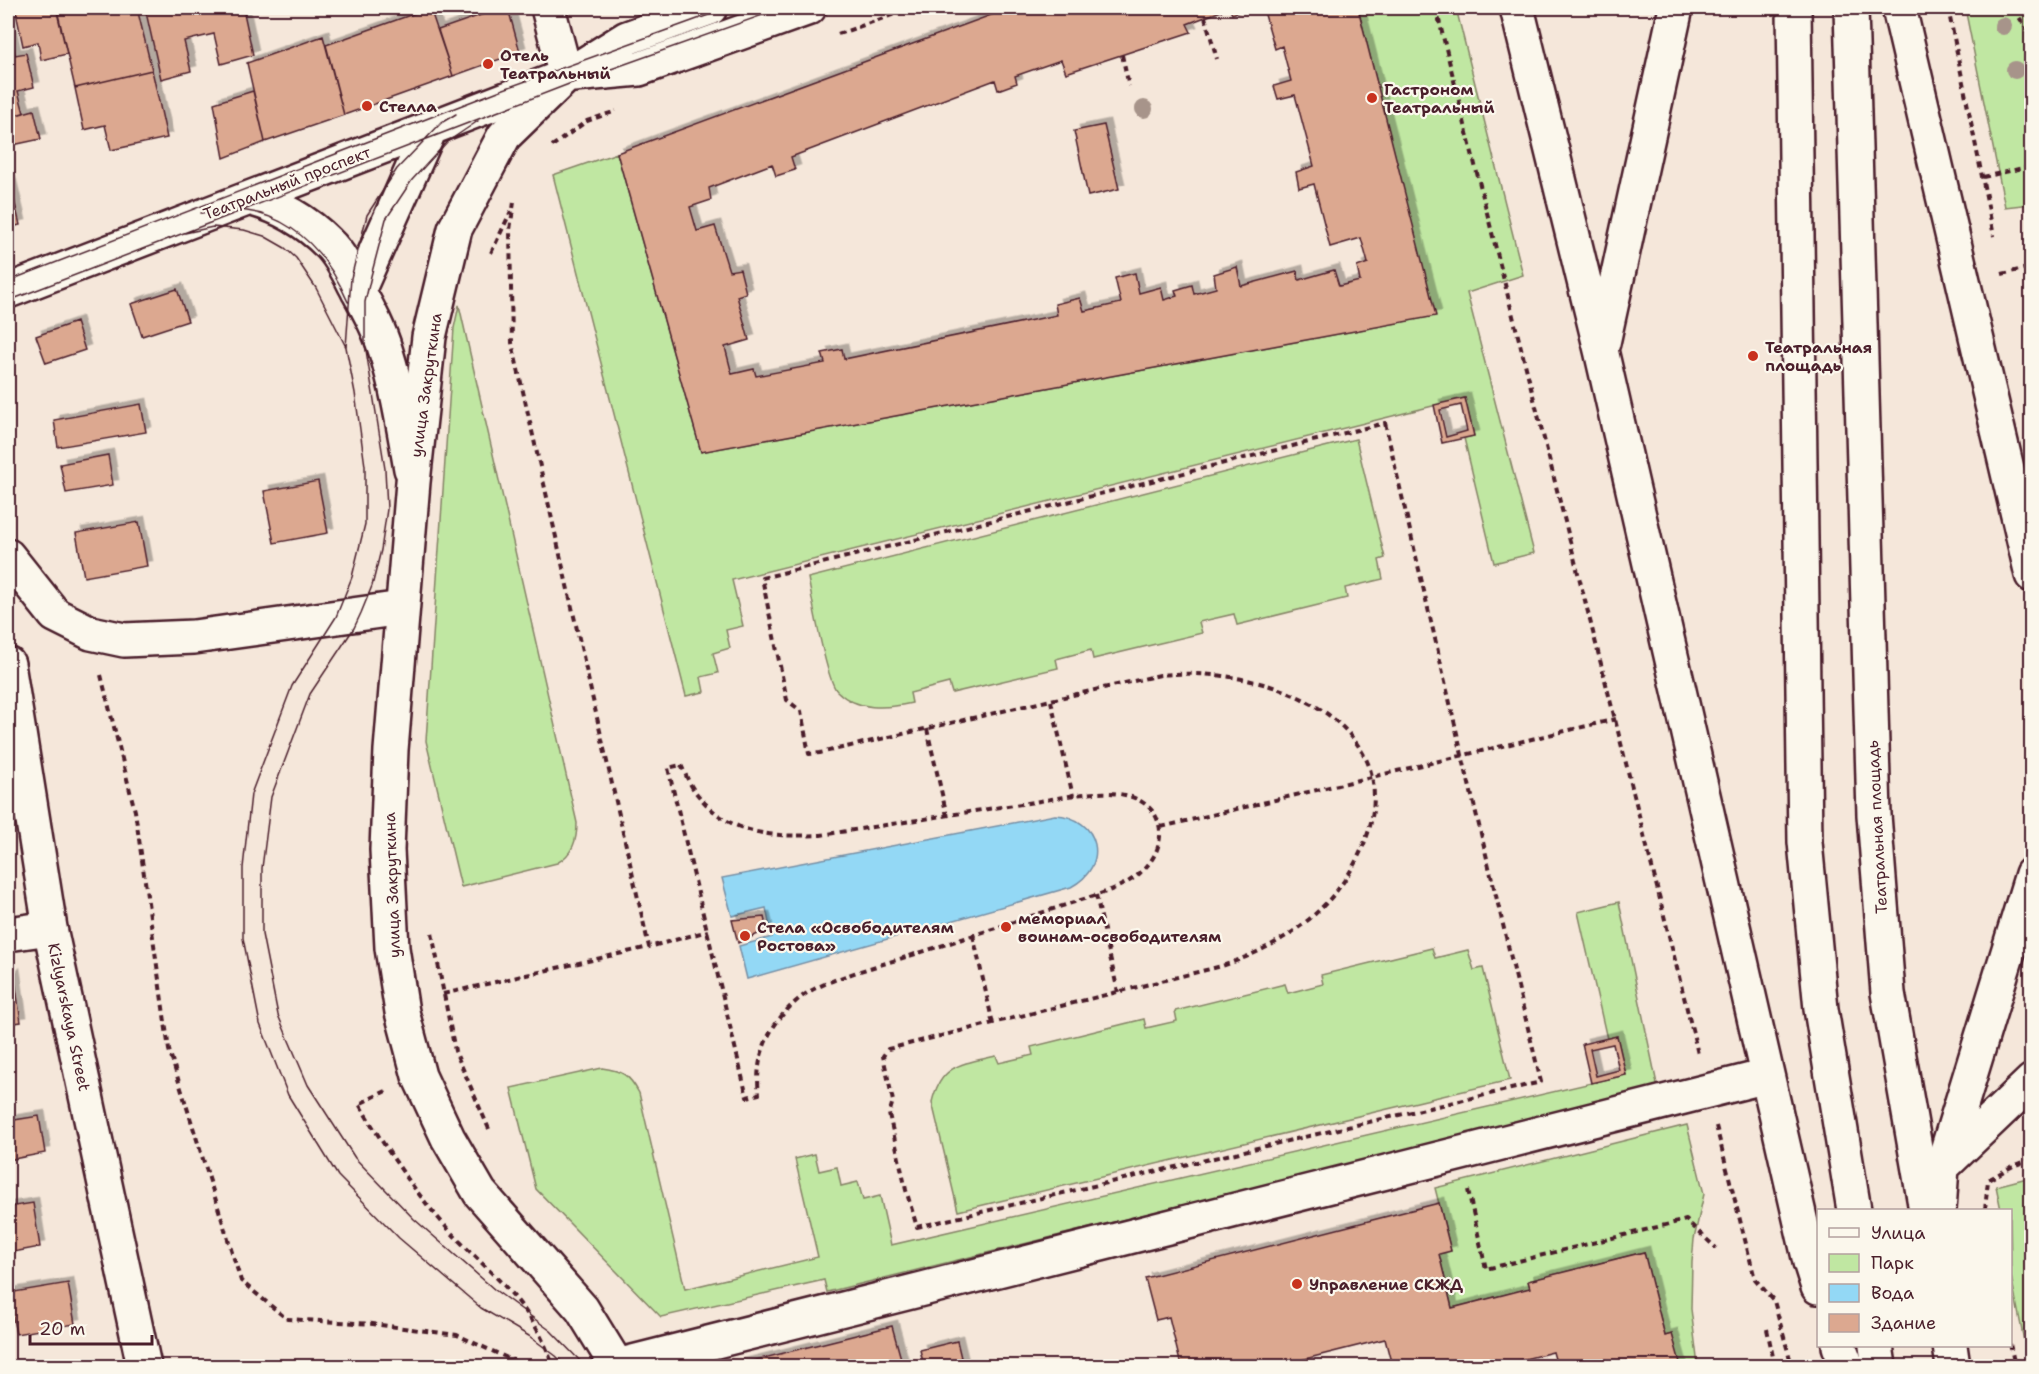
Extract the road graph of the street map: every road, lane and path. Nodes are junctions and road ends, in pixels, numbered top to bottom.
1 (548, 8) edge
2 (711, 8) edge
3 (809, 8) edge
4 (912, 8) edge
5 (1436, 8) edge
6 (1517, 8) edge
7 (1676, 8) edge
8 (1794, 8) edge
9 (1851, 8) edge
10 (1899, 8) edge
11 (1948, 8) edge
12 (1960, 8) edge
13 (1975, 8) edge
14 (2016, 8) edge
15 (1205, 17) dead end
16 (835, 35) dead end
17 (2031, 37) edge
18 (1122, 55) dead end
19 (1217, 59) dead end
20 (566, 76) junction
21 (1129, 86) dead end
22 (617, 111) dead end
23 (431, 127) junction
24 (550, 147) dead end
25 (2031, 166) edge
26 (1983, 177) junction
27 (515, 196) dead end
28 (249, 198) junction
29 (514, 205) junction
30 (1995, 242) dead end
31 (488, 258) dead end
32 (2000, 263) dead end
33 (2030, 267) edge
34 (8, 291) edge
35 (358, 291) junction
36 (1601, 350) junction
37 (413, 482) junction
38 (8, 556) edge
39 (2031, 575) edge
40 (402, 608) junction
41 (91, 633) junction
42 (8, 664) edge
43 (1051, 701) junction
44 (1616, 719) junction
45 (927, 729) junction
46 (1462, 755) junction
47 (1371, 776) junction
48 (1073, 796) junction
49 (946, 816) junction
50 (1161, 827) junction
51 (2031, 874) edge
52 (1096, 895) junction
53 (430, 925) dead end
54 (50, 928) junction
55 (708, 931) junction
56 (8, 934) edge
57 (973, 935) junction
58 (649, 947) junction
59 (1118, 992) junction
60 (443, 994) junction
61 (993, 1024) junction
62 (1767, 1077) junction
63 (2031, 1081) edge
64 (1708, 1092) junction
65 (359, 1104) dead end
66 (493, 1137) dead end
67 (1460, 1154) junction
68 (2031, 1159) edge
69 (1942, 1167) junction
70 (1854, 1209) edge
71 (1926, 1209) edge
72 (1939, 1209) edge
73 (1985, 1209) edge
74 (1716, 1248) dead end
75 (1817, 1284) edge
76 (1767, 1329) dead end
77 (1839, 1347) edge
78 (1876, 1347) edge
79 (1950, 1347) edge
80 (2011, 1347) edge
81 (144, 1366) edge
82 (525, 1366) edge
83 (552, 1366) edge
84 (617, 1366) edge
85 (1775, 1366) edge
86 (1792, 1366) edge
87 (1846, 1366) edge
88 (1879, 1366) edge
89 (1953, 1366) edge
90 (2015, 1366) edge

1 - 20 street
2 - 20 street, Театральный проспект
3 - 20 street, Театральный проспект
4 - 16 path
5 - 44 path
6 - 36 street
7 - 36 street
8 - 70 street
9 - 71 street, Театральная площадь
10 - 39 street
11 - 26 path
12 - 13 path
14 - 17 path
15 - 19 path
18 - 21 path
20 - 23 street, Театральный проспект
20 - 37 street, улица Закруткина
22 - 24 path
23 - 28 street, Театральный проспект
23 - 35 street
25 - 26 path
26 - 30 path
27 - 29 path
28 - 34 street, Театральный проспект
28 - 35 street, улица Закруткина
29 - 31 path
29 - 58 path
32 - 33 path
35 - 37 street, улица Закруткина
36 - 62 street
37 - 40 street, улица Закруткина
38 - 41 street
40 - 41 street
40 - 84 street, улица Закруткина
41 - 82 path
42 - 54 street, Kizlyarskaya Street
43 - 45 path
43 - 47 path
43 - 48 path
44 - 46 path
44 - 64 path
45 - 46 path
45 - 49 path
46 - 47 path
46 - 61 path
47 - 50 path
47 - 59 path
48 - 49 path
48 - 50 path
49 - 55 path
50 - 52 path
51 - 69 street
52 - 57 path
52 - 59 path
53 - 60 path
54 - 56 street
54 - 81 street, Kizlyarskaya Street
55 - 57 path
55 - 58 path
57 - 61 path
58 - 60 path
59 - 61 path
60 - 66 path
62 - 64 street
62 - 75 street
63 - 69 street
64 - 67 street
64 - 86 path
65 - 83 path
67 - 74 path
67 - 84 street
68 - 73 path
69 - 72 street
76 - 85 path
77 - 87 street
78 - 88 street
79 - 89 street
80 - 90 path

